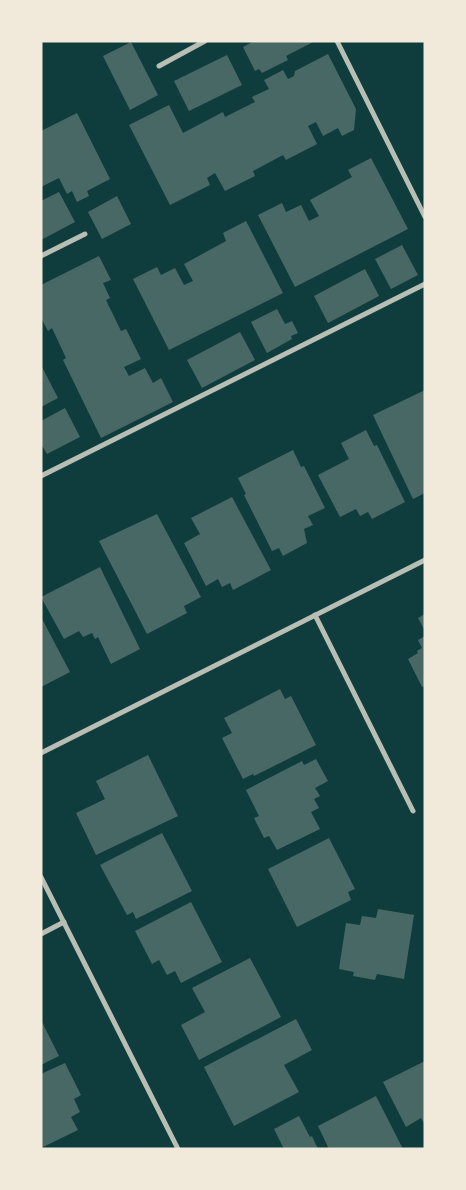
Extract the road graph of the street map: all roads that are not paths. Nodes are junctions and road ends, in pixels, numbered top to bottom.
1 (205, 41) edge
2 (337, 41) edge
3 (160, 66) dead end
4 (425, 217) edge
5 (85, 234) dead end
6 (41, 256) edge
7 (425, 284) edge
8 (41, 476) edge
9 (425, 560) edge
10 (315, 615) junction
11 (41, 753) edge
12 (413, 811) dead end
13 (41, 877) edge
14 (64, 922) junction
15 (41, 934) edge
16 (178, 1149) edge

1 - 3 street
2 - 4 street
5 - 6 street
7 - 8 street
9 - 10 street
10 - 11 street
10 - 12 street
13 - 14 street
14 - 15 street
14 - 16 street

